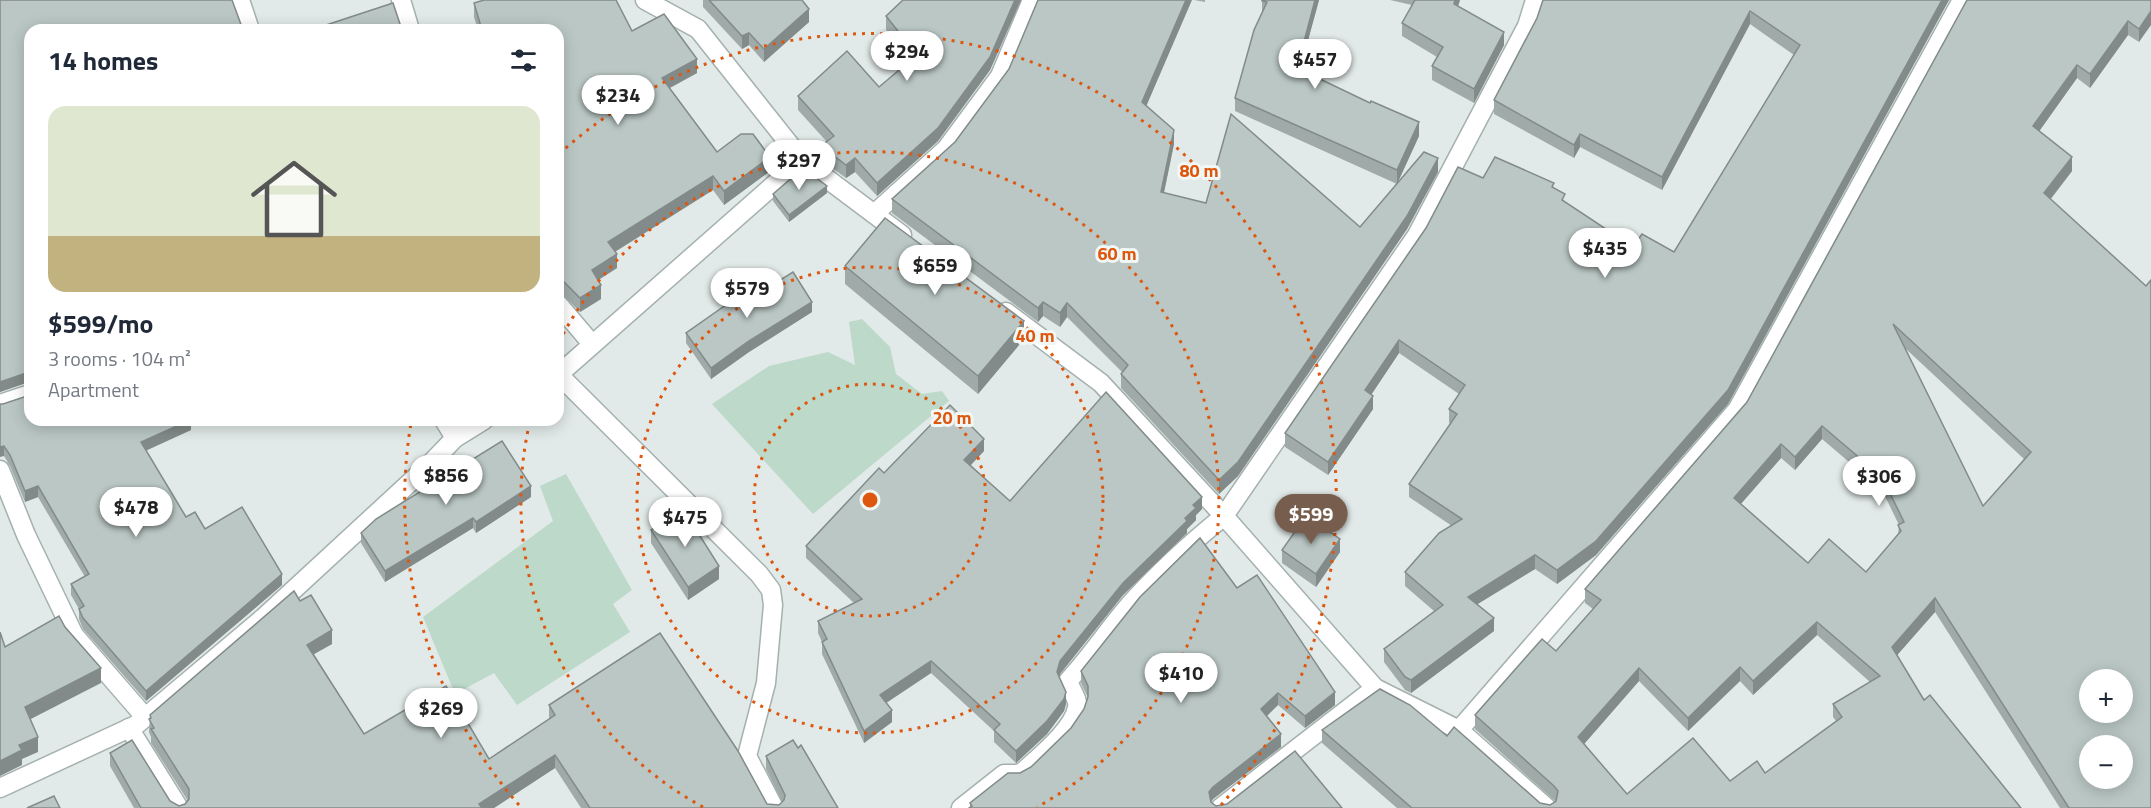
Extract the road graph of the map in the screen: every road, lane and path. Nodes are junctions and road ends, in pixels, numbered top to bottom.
1 (240, 0) edge
2 (401, 0) edge
3 (645, 0) edge
4 (1032, 0) edge
5 (1535, 0) edge
6 (1962, 0) edge
7 (248, 24) edge
8 (408, 24) edge
9 (802, 160) junction
10 (874, 214) junction
11 (912, 242) edge
12 (987, 298) edge
13 (564, 311) edge
14 (592, 344) junction
15 (564, 370) edge
16 (564, 380) edge
17 (24, 396) edge
18 (0, 404) edge
19 (448, 426) edge
20 (474, 426) edge
21 (455, 438) junction
22 (0, 470) edge
23 (1224, 516) junction
24 (1375, 688) junction
25 (145, 717) junction
26 (129, 728) junction
27 (1459, 730) junction
28 (0, 788) edge
29 (179, 808) edge
30 (774, 808) edge
31 (961, 808) edge
32 (1220, 808) edge
33 (1547, 808) edge

1 - 7 street
2 - 8 street
3 - 9 street
4 - 10 street
5 - 23 street
6 - 27 street
9 - 10 street
9 - 14 street
10 - 11 street
12 - 23 street
13 - 14 street
14 - 15 street
16 - 30 street
17 - 18 street
19 - 21 street
20 - 21 street
21 - 25 street
22 - 25 street
23 - 24 street
23 - 31 street
24 - 27 street
24 - 32 street
25 - 26 street
26 - 28 street
26 - 29 street
27 - 33 street

